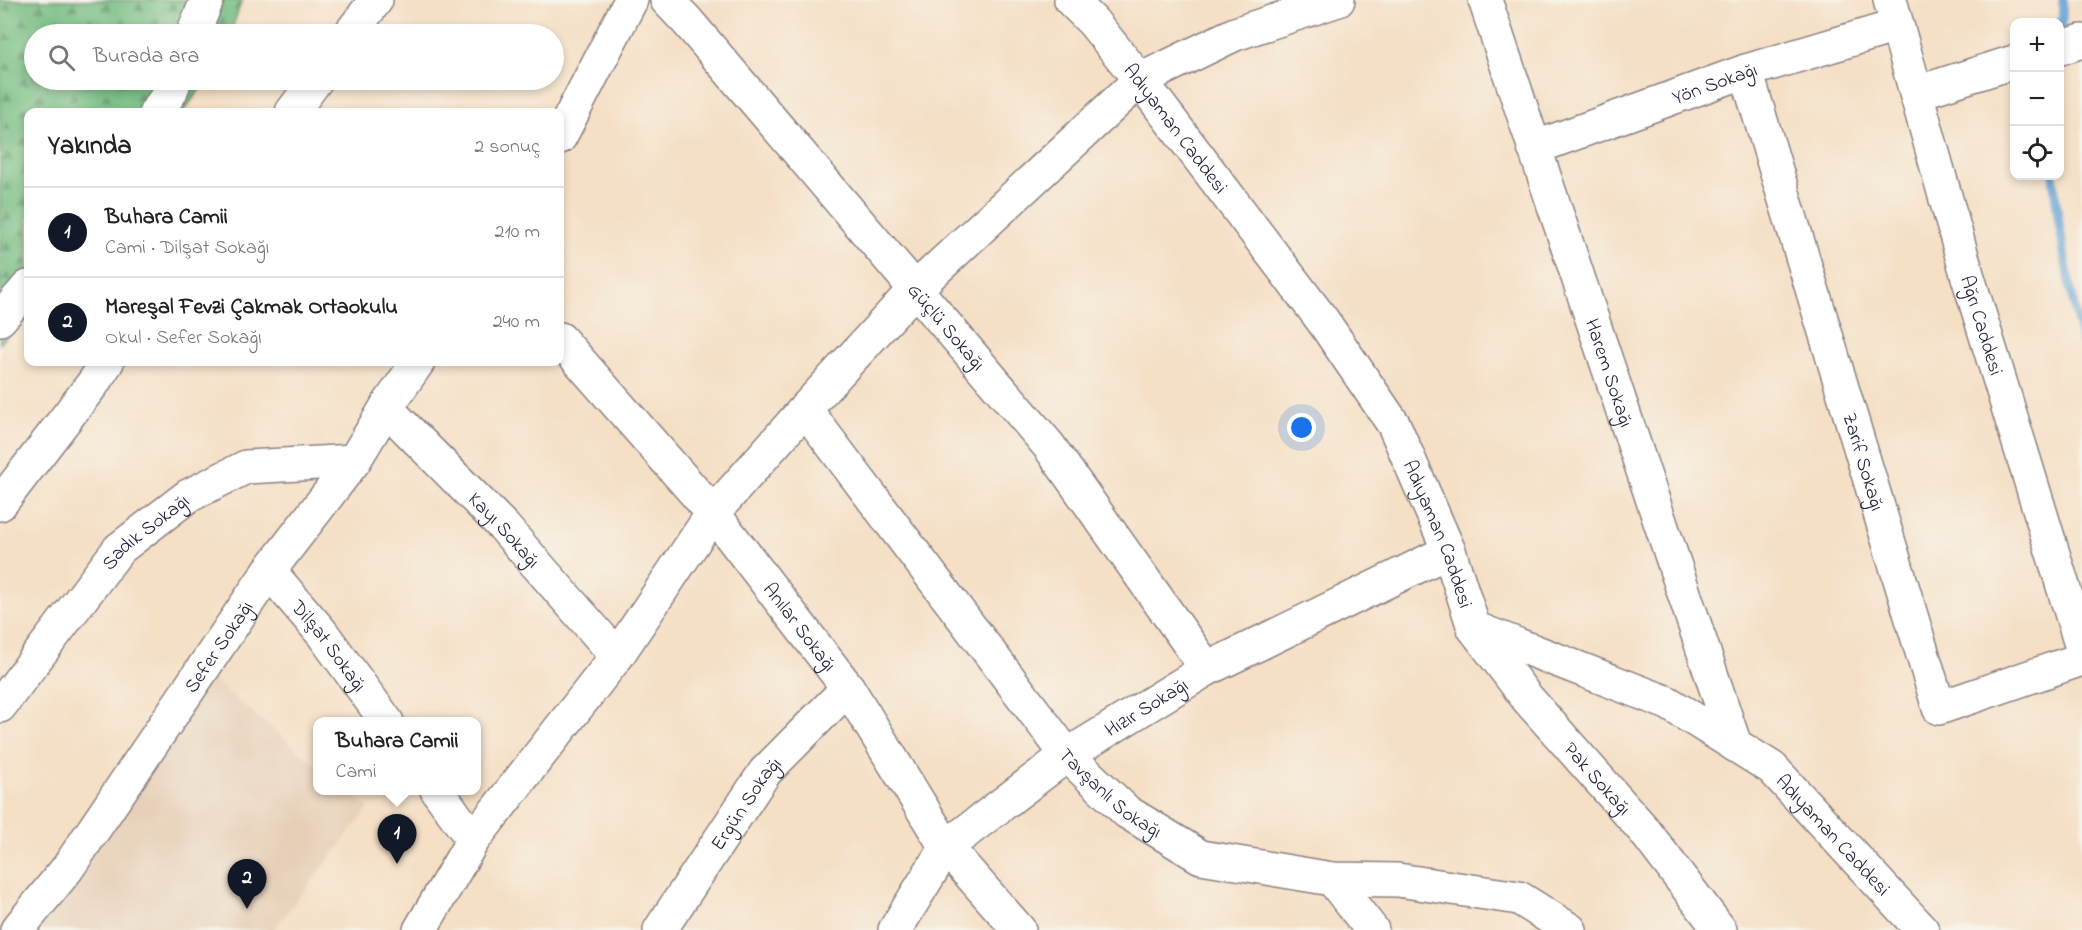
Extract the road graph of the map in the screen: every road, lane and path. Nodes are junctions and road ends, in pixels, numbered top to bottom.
1 (207, 0) edge
2 (376, 0) edge
3 (631, 0) edge
4 (667, 0) edge
5 (1071, 0) edge
6 (1338, 0) edge
7 (1485, 0) edge
8 (1893, 13) edge
9 (197, 24) edge
10 (358, 24) edge
11 (2082, 41) edge
12 (2064, 47) edge
13 (2010, 63) edge
14 (1746, 70) junction
15 (1140, 80) junction
16 (171, 90) edge
17 (308, 90) edge
18 (1916, 93) junction
19 (159, 108) edge
20 (295, 108) edge
21 (564, 129) edge
22 (1534, 148) junction
23 (916, 288) junction
24 (24, 291) edge
25 (0, 319) edge
26 (564, 344) edge
27 (104, 366) edge
28 (415, 366) edge
29 (386, 408) junction
30 (805, 409) junction
31 (354, 461) junction
32 (0, 504) edge
33 (713, 513) junction
34 (1449, 551) junction
35 (269, 571) junction
36 (1474, 628) junction
37 (2082, 648) edge
38 (617, 656) junction
39 (2082, 659) edge
40 (1207, 669) junction
41 (848, 688) junction
42 (0, 706) edge
43 (383, 717) edge
44 (1735, 745) junction
45 (1067, 754) junction
46 (441, 795) edge
47 (473, 840) junction
48 (946, 847) junction
49 (1332, 879) junction
50 (17, 930) edge
51 (420, 930) edge
52 (660, 930) edge
53 (895, 930) edge
54 (1019, 930) edge
55 (1372, 930) edge
56 (1570, 930) edge
57 (1720, 930) edge
58 (1922, 930) edge

1 - 9 street
2 - 10 street
3 - 21 street
4 - 23 street, Güçlü Sokağı
5 - 15 street, Adıyaman Caddesi
6 - 15 street
7 - 22 street, Harem Sokağı
8 - 14 street, Yön Sokağı
8 - 18 street, Ağrı Caddesi
11 - 12 street
13 - 18 street
14 - 22 street, Yön Sokağı
14 - 39 street, Zarif Sokağı
15 - 23 street
15 - 34 street, Adıyaman Caddesi
16 - 19 street
17 - 20 street
18 - 37 street, Ağrı Caddesi
22 - 44 street, Harem Sokağı
23 - 30 street
23 - 40 street, Güçlü Sokağı
24 - 25 street
26 - 33 street, Anılar Sokağı
27 - 32 street
28 - 29 street, Sefer Sokağı
29 - 31 street, Sefer Sokağı
29 - 38 street, Kayı Sokağı
30 - 33 street
30 - 45 street, Tavşanlı Sokağı
31 - 35 street, Sefer Sokağı
31 - 42 street, Sadık Sokağı
33 - 38 street
33 - 41 street, Anılar Sokağı
34 - 36 street, Adıyaman Caddesi
34 - 40 street, Hızır Sokağı
35 - 43 street, Dilşat Sokağı
35 - 50 street, Sefer Sokağı
36 - 44 street, Adıyaman Caddesi
36 - 57 street, Pak Sokağı
38 - 47 street
40 - 45 street, Hızır Sokağı
41 - 48 street, Anılar Sokağı
41 - 52 street, Ergün Sokağı
44 - 58 street, Adıyaman Caddesi
45 - 48 street, Hızır Sokağı
45 - 49 street, Tavşanlı Sokağı
46 - 47 street
47 - 51 street
48 - 53 street, Hızır Sokağı
48 - 54 street, Anılar Sokağı
49 - 55 street
49 - 56 street, Tavşanlı Sokağı

